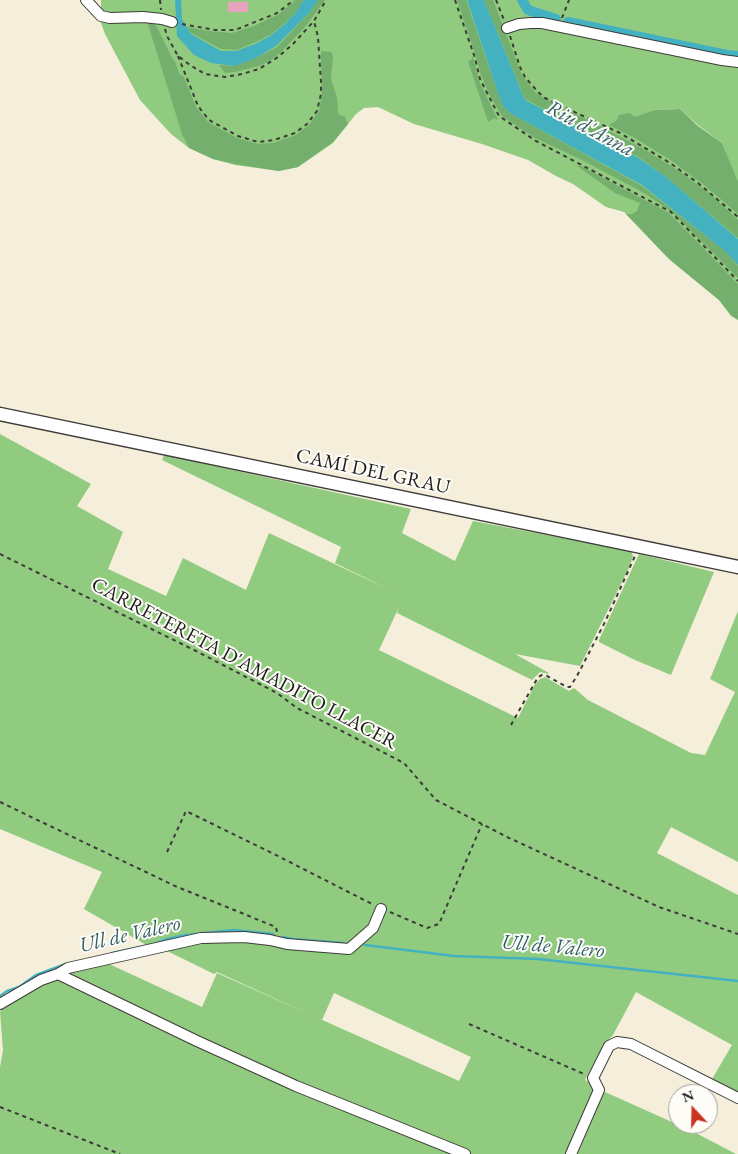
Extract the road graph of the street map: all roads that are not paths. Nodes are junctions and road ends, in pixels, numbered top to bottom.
1 (86, 0) edge
2 (172, 22) dead end
3 (507, 28) road end
4 (738, 62) edge
5 (0, 414) edge
6 (738, 566) edge
7 (382, 909) road end
8 (58, 974) junction
9 (0, 1004) edge
10 (738, 1098) edge
11 (465, 1154) edge
12 (571, 1154) edge

1 - 2 street
3 - 4 street
5 - 6 street, CAMÍ DEL GRAU
7 - 8 street
8 - 9 street
8 - 11 street
10 - 12 street

